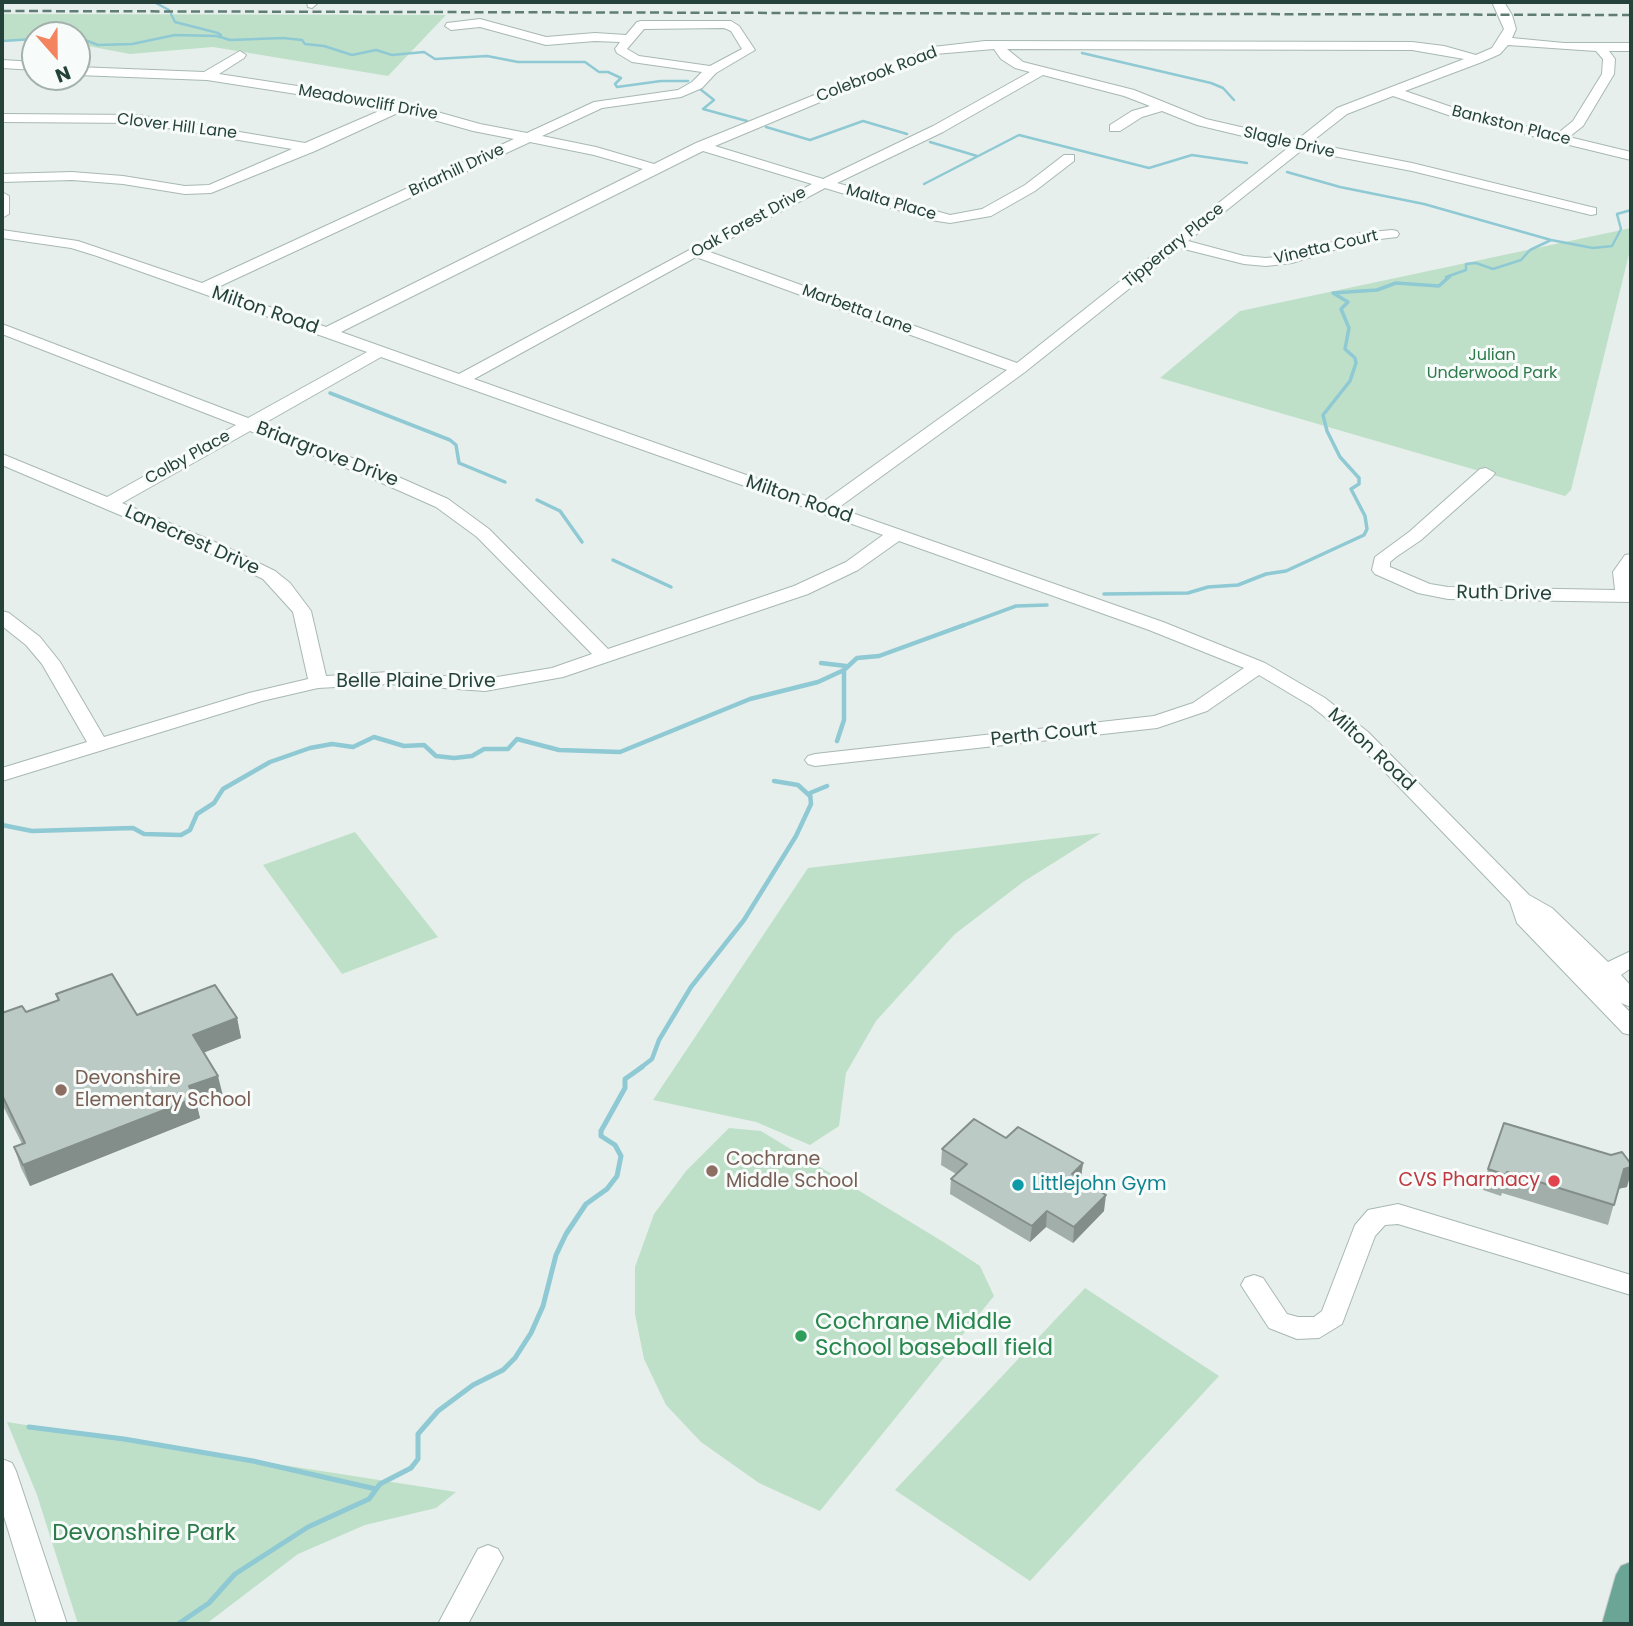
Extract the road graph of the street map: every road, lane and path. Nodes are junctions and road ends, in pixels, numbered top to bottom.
1 (1498, 2) edge
2 (451, 26) dead end
3 (628, 39) junction
4 (1505, 41) junction
5 (999, 45) junction
6 (1600, 47) junction
7 (1631, 47) edge
8 (240, 55) dead end
9 (1478, 60) junction
10 (2, 64) edge
11 (21, 65) edge
12 (712, 69) junction
13 (1041, 71) junction
14 (91, 72) edge
15 (207, 76) junction
16 (1392, 91) junction
17 (402, 106) junction
18 (1161, 107) junction
19 (2, 118) edge
20 (1115, 128) dead end
21 (526, 138) junction
22 (1560, 138) junction
23 (701, 146) junction
24 (1300, 146) junction
25 (310, 148) junction
26 (1631, 156) edge
27 (1069, 158) dead end
28 (654, 169) junction
29 (2, 178) edge
30 (823, 183) junction
31 (2, 196) edge
32 (1591, 211) dead end
33 (2, 214) edge
34 (2, 234) edge
35 (1392, 234) dead end
36 (1178, 243) junction
37 (695, 252) junction
38 (202, 289) junction
39 (2, 329) edge
40 (327, 333) junction
41 (379, 352) junction
42 (1019, 369) junction
43 (460, 380) junction
44 (249, 424) junction
45 (2, 459) edge
46 (1486, 473) dead end
47 (107, 504) junction
48 (825, 509) junction
49 (897, 534) junction
50 (1631, 559) edge
51 (1629, 596) edge
52 (2, 617) edge
53 (605, 657) junction
54 (1258, 667) junction
55 (318, 682) junction
56 (99, 746) junction
57 (815, 760) dead end
58 (2, 775) edge
59 (1631, 958) edge
60 (1596, 977) junction
61 (1631, 999) edge
62 (1631, 1027) edge
63 (1254, 1285) dead end
64 (1631, 1285) edge
65 (2, 1472) edge
66 (488, 1558) dead end
67 (1631, 1575) edge
68 (52, 1624) edge
69 (453, 1624) edge
70 (1617, 1624) edge

1 - 4 street
2 - 3 street
3 - 12 street
3 - 12 street, Briarhill Drive
4 - 6 street
4 - 9 street, Tipperary Place
5 - 9 street, Colebrook Road
5 - 13 street, Slagle Drive
5 - 23 street, Colebrook Road
6 - 7 street
6 - 22 street
8 - 15 street
9 - 16 street, Tipperary Place
10 - 11 street
12 - 21 street, Briarhill Drive
13 - 18 street, Slagle Drive
13 - 30 street, Oak Forest Drive
14 - 15 street, Meadowcliff Drive
15 - 17 street, Meadowcliff Drive
16 - 22 street, Bankston Place
16 - 24 street, Tipperary Place
17 - 21 street, Meadowcliff Drive
17 - 25 street
18 - 20 street
18 - 24 street, Slagle Drive
19 - 25 street, Clover Hill Lane
21 - 28 street, Meadowcliff Drive
21 - 38 street, Briarhill Drive
22 - 26 street, Bankston Place
23 - 28 street, Colebrook Road
23 - 30 street, Malta Place
24 - 32 street, Slagle Drive
24 - 36 street, Tipperary Place
25 - 29 street
27 - 30 street, Malta Place
28 - 40 street, Colebrook Road
30 - 37 street, Oak Forest Drive
31 - 33 street
34 - 38 street, Milton Road
35 - 36 street, Vinetta Court
36 - 42 street, Tipperary Place
37 - 42 street, Marbetta Lane
37 - 43 street, Oak Forest Drive
38 - 40 street, Milton Road
39 - 44 street, Briargrove Drive
40 - 41 street, Milton Road
41 - 43 street, Milton Road
41 - 44 street, Colby Place
42 - 48 street, Tipperary Place
43 - 48 street, Milton Road
44 - 47 street, Colby Place
44 - 53 street, Briargrove Drive
45 - 47 street, Lanecrest Drive
46 - 51 street, Ruth Drive
47 - 55 street, Lanecrest Drive
48 - 49 street, Milton Road
49 - 53 street, Belle Plaine Drive
49 - 54 street, Milton Road
50 - 51 street
52 - 56 street
53 - 55 street, Belle Plaine Drive
54 - 57 street, Perth Court
54 - 60 street, Milton Road
55 - 56 street, Belle Plaine Drive
56 - 58 street, Belle Plaine Drive
59 - 60 street
60 - 61 street, Milton Road
60 - 62 street, Milton Road
63 - 64 street
65 - 68 street
66 - 69 street
67 - 70 main road

